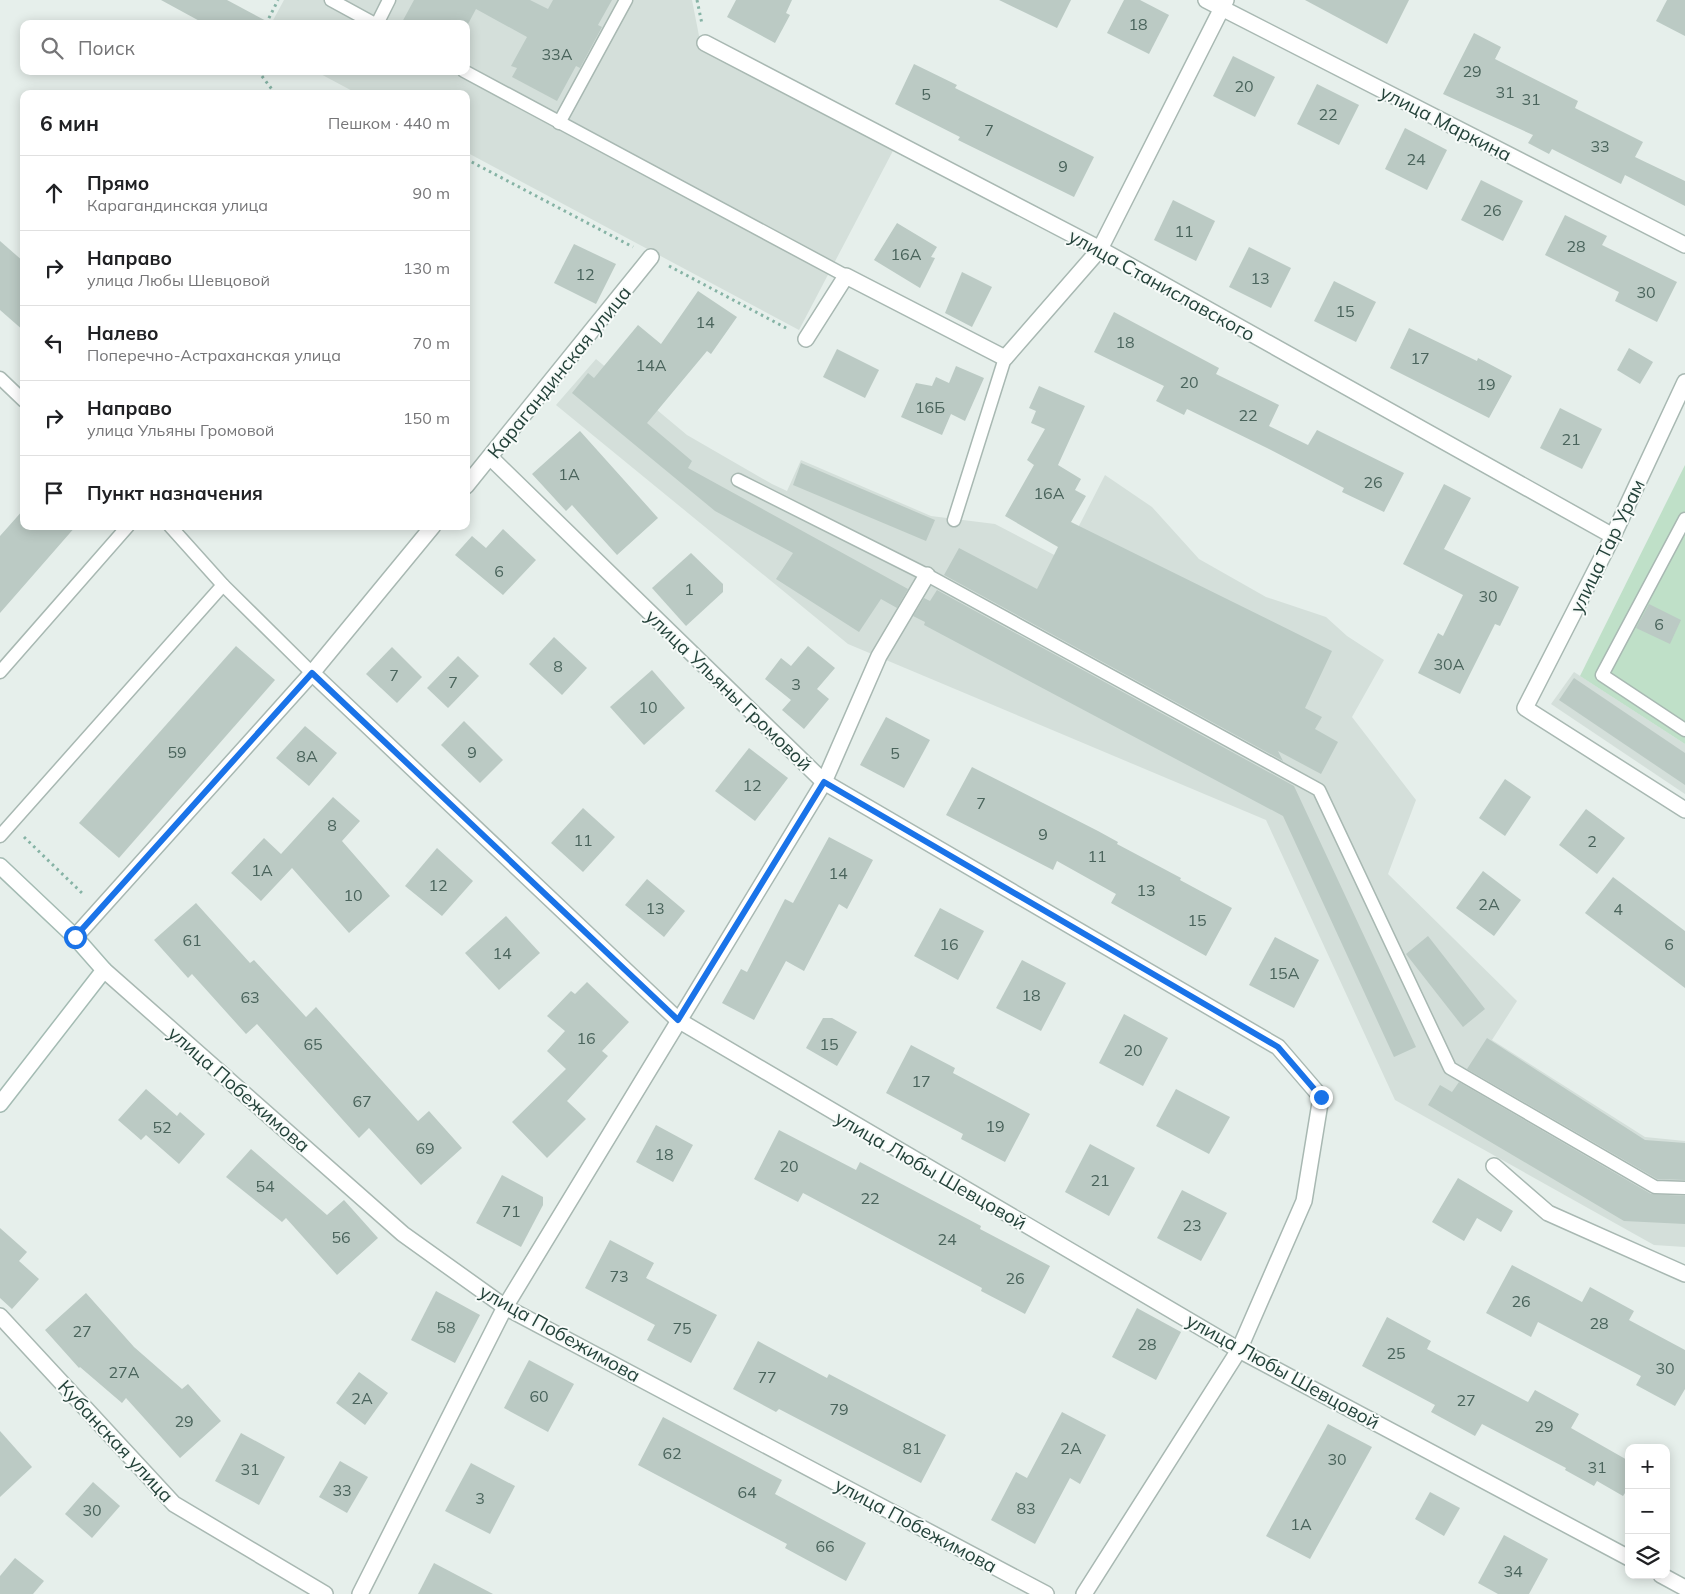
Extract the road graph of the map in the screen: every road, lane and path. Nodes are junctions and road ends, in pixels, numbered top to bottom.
1 (278, 0) edge
2 (331, 0) edge
3 (390, 0) edge
4 (626, 0) edge
5 (1206, 0) edge
6 (1224, 4) edge
7 (268, 20) edge
8 (368, 20) edge
9 (378, 20) edge
10 (705, 43) dead end
11 (470, 74) edge
12 (261, 75) edge
13 (272, 90) edge
14 (560, 123) junction
15 (1685, 245) edge
16 (1100, 249) junction
17 (651, 257) dead end
18 (846, 276) junction
19 (806, 339) dead end
20 (1005, 358) junction
21 (0, 378) edge
22 (1685, 382) edge
23 (20, 397) edge
24 (490, 457) junction
25 (738, 480) dead end
26 (470, 481) edge
27 (1685, 519) edge
28 (954, 520) dead end
29 (124, 530) edge
30 (174, 530) edge
31 (430, 530) edge
32 (1613, 536) junction
33 (927, 575) junction
34 (223, 585) junction
35 (0, 672) edge
36 (312, 673) junction
37 (1685, 730) edge
38 (824, 782) junction
39 (1685, 810) edge
40 (11, 824) junction
41 (0, 836) edge
42 (0, 866) edge
43 (99, 910) junction
44 (75, 937) junction
45 (104, 970) junction
46 (678, 1020) junction
47 (0, 1104) edge
48 (1494, 1166) dead end
49 (1685, 1188) edge
50 (1685, 1274) edge
51 (505, 1307) junction
52 (0, 1316) edge
53 (1239, 1350) junction
54 (1625, 1556) edge
55 (1668, 1579) edge
56 (1685, 1588) edge
57 (325, 1594) edge
58 (360, 1594) edge
59 (1046, 1594) edge
60 (1084, 1594) edge

1 - 7 path
2 - 8 lane
3 - 9 lane
4 - 14 lane
5 - 6 street, улица Маркина
6 - 15 street, улица Маркина
6 - 16 street
10 - 16 street, улица Станиславского
11 - 14 lane
12 - 13 path
14 - 18 lane
16 - 20 street
16 - 32 street, улица Станиславского
17 - 24 street, Карагандинская улица
18 - 19 street
18 - 20 street
20 - 28 lane
21 - 23 lane
22 - 32 street, улица Тар Урам
24 - 26 street, Карагандинская улица
24 - 38 street, улица Ульяны Громовой
25 - 33 lane
27 - 37 lane
29 - 35 lane
30 - 34 lane
31 - 36 street
32 - 39 street, улица Тар Урам
33 - 38 street
33 - 49 lane
34 - 36 lane
34 - 40 lane
36 - 43 street
36 - 46 street, улица Любы Шевцовой
38 - 46 street
38 - 53 street, улица Ульяны Громовой
40 - 41 lane
40 - 43 path
42 - 44 street, улица Побежимова
43 - 44 street
44 - 45 street, улица Побежимова
45 - 47 street
45 - 51 street, улица Побежимова
46 - 51 street
46 - 53 street, улица Любы Шевцовой
48 - 50 street
51 - 58 street
51 - 59 street, улица Побежимова
52 - 57 street, Кубанская улица
53 - 54 street, улица Любы Шевцовой
53 - 60 street
55 - 56 street

